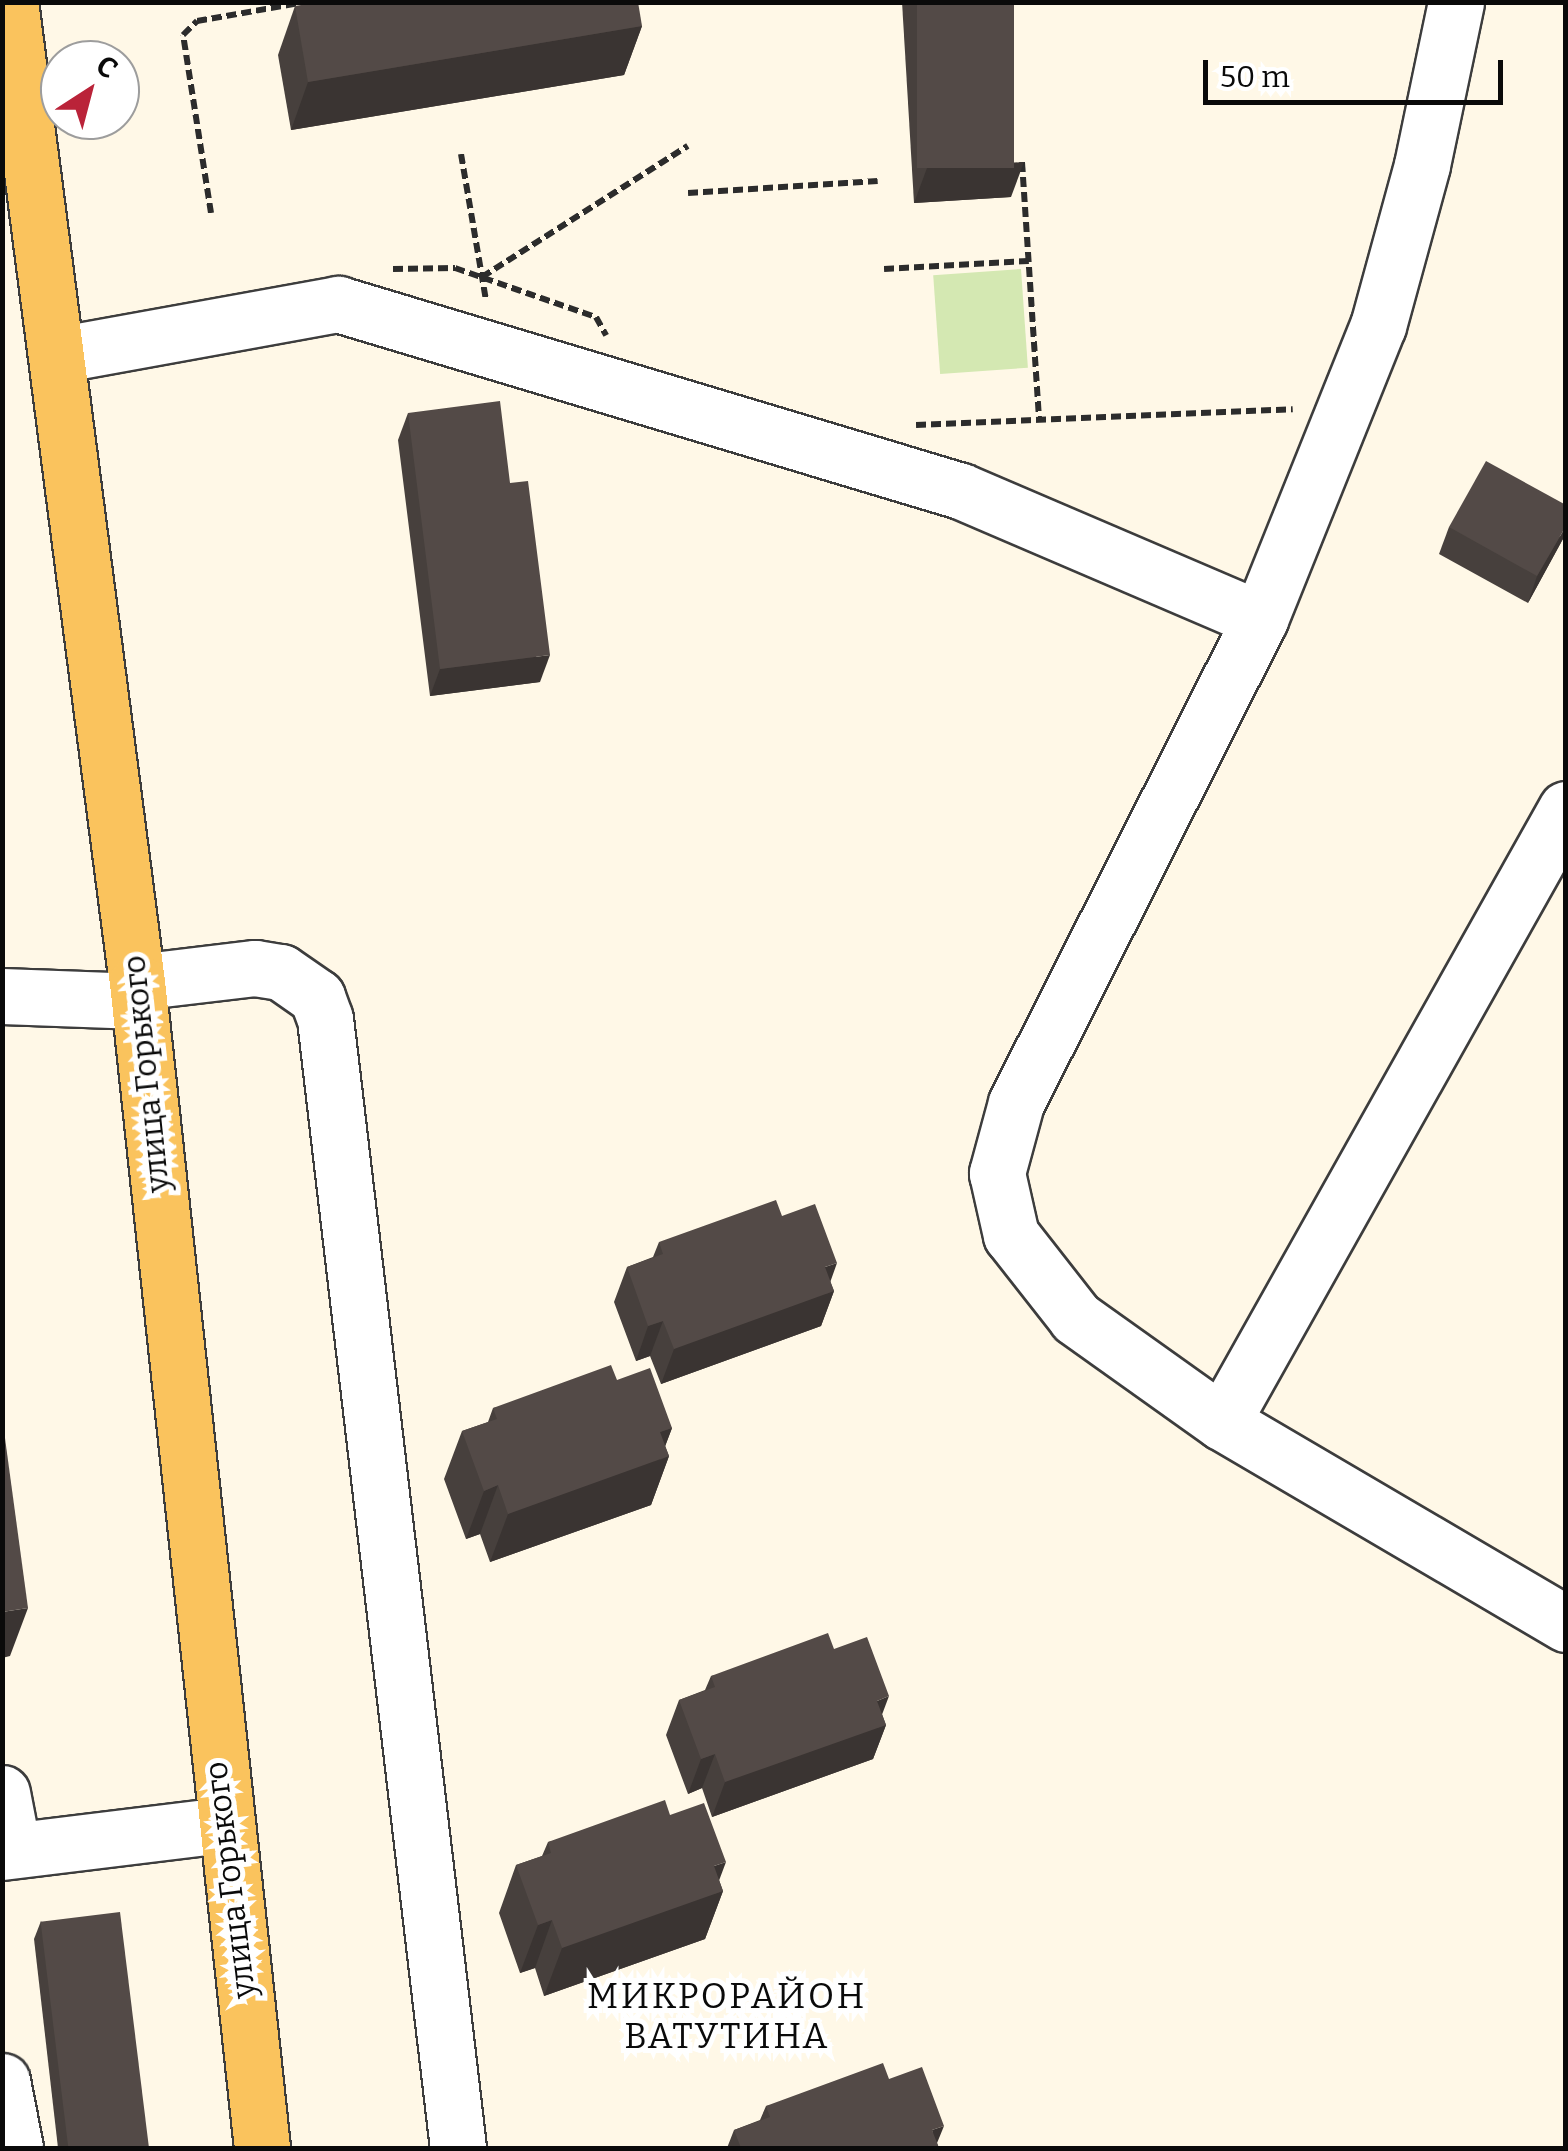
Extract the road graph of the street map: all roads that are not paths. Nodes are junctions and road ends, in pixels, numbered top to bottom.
1 (10, 2) edge
2 (1456, 2) edge
3 (56, 355) junction
4 (1260, 619) junction
5 (1566, 809) edge
6 (138, 992) junction
7 (2, 996) edge
8 (1222, 1422) junction
9 (1566, 1624) edge
10 (2, 1793) edge
11 (222, 1825) junction
12 (8, 1851) edge
13 (2, 2080) edge
14 (15, 2148) edge
15 (262, 2148) edge
16 (458, 2148) edge

1 - 3 main road, улица Горького
2 - 4 street
3 - 4 street
3 - 6 main road, улица Горького
4 - 8 street
5 - 8 street
6 - 7 street
6 - 11 main road, улица Горького
6 - 16 street
8 - 9 street
10 - 12 street
11 - 12 street
11 - 15 main road, улица Горького
13 - 14 street

